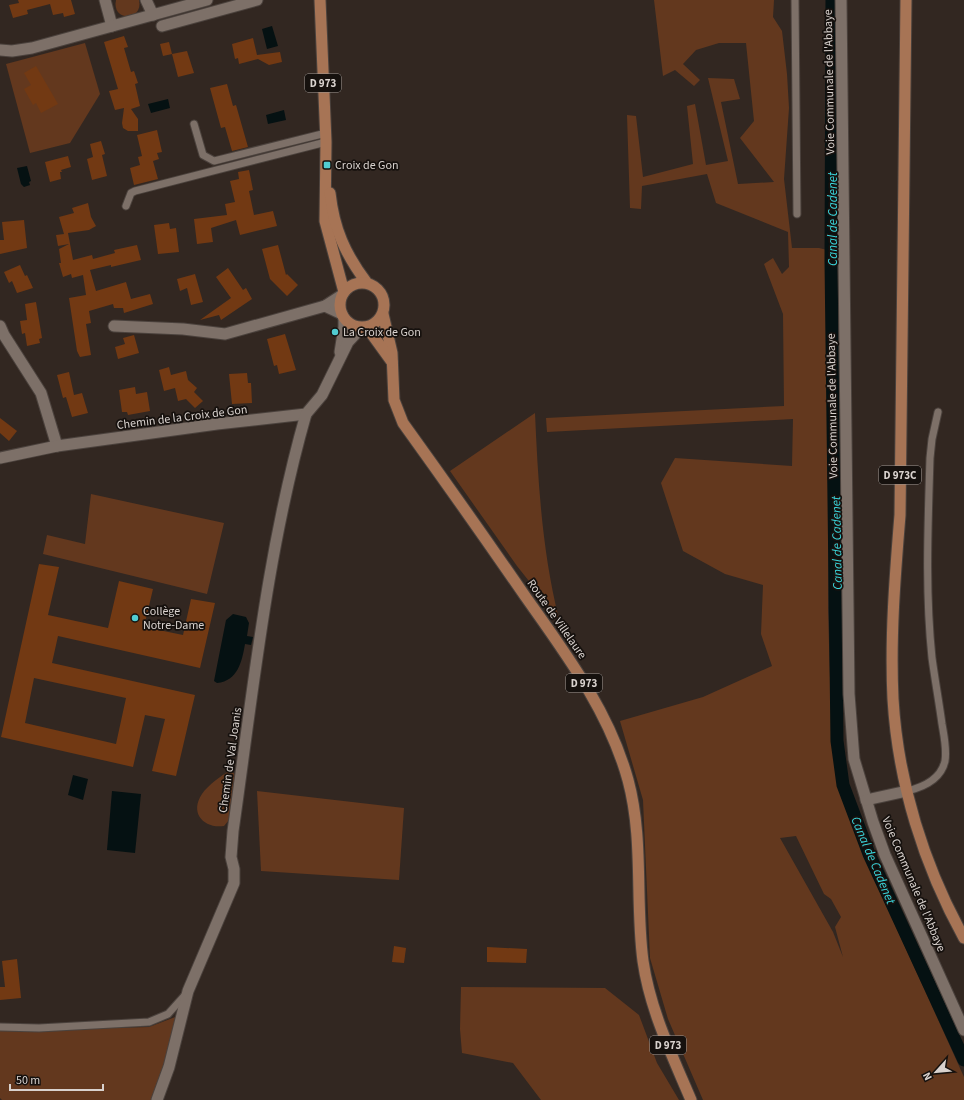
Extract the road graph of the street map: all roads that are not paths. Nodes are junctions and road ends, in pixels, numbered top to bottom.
1 (105, 0) edge
2 (146, 0) edge
3 (208, 0) edge
4 (257, 0) edge
5 (320, 0) edge
6 (795, 0) edge
7 (841, 0) edge
8 (906, 0) edge
9 (153, 15) junction
10 (112, 26) junction
11 (162, 26) dead end
12 (0, 50) edge
13 (194, 124) dead end
14 (326, 138) junction
15 (327, 165) junction
16 (126, 206) dead end
17 (798, 214) dead end
18 (367, 283) junction
19 (343, 294) junction
20 (325, 306) junction
21 (383, 314) junction
22 (343, 316) junction
23 (0, 326) edge
24 (114, 326) dead end
25 (362, 328) junction
26 (338, 360) junction
27 (392, 362) junction
28 (938, 412) dead end
29 (306, 414) junction
30 (56, 446) junction
31 (0, 458) edge
32 (907, 791) junction
33 (866, 800) junction
34 (964, 938) edge
35 (188, 991) junction
36 (0, 1027) edge
37 (964, 1030) edge
38 (157, 1100) edge
39 (691, 1100) edge

1 - 10 street
2 - 9 street
3 - 9 street
4 - 11 street
5 - 14 main road, D 973
6 - 17 lane
7 - 33 street, Voie Communale de l'Abbaye
8 - 32 main road, D 973C
9 - 10 street
10 - 12 street
13 - 14 lane
14 - 15 main road, D 973
14 - 16 lane
15 - 18 main road, D 973
15 - 19 main road, D 973
18 - 19 main road
18 - 21 main road
19 - 20 street
19 - 22 main road
20 - 22 street
20 - 24 street
21 - 25 main road
21 - 27 main road, Route de Villelaure / D 973
22 - 25 main road
22 - 26 street
23 - 30 street
25 - 26 street
25 - 27 main road
26 - 29 street
27 - 39 main road, Route de Villelaure / D 973
28 - 32 lane
29 - 30 street, Chemin de la Croix de Gon
29 - 35 street, Chemin de Val Joanis
30 - 31 street, Chemin de la Croix de Gon
32 - 33 street
32 - 34 main road, D 973C
33 - 37 street, Voie Communale de l'Abbaye
35 - 36 lane
35 - 38 street, Chemin de Val Joanis

